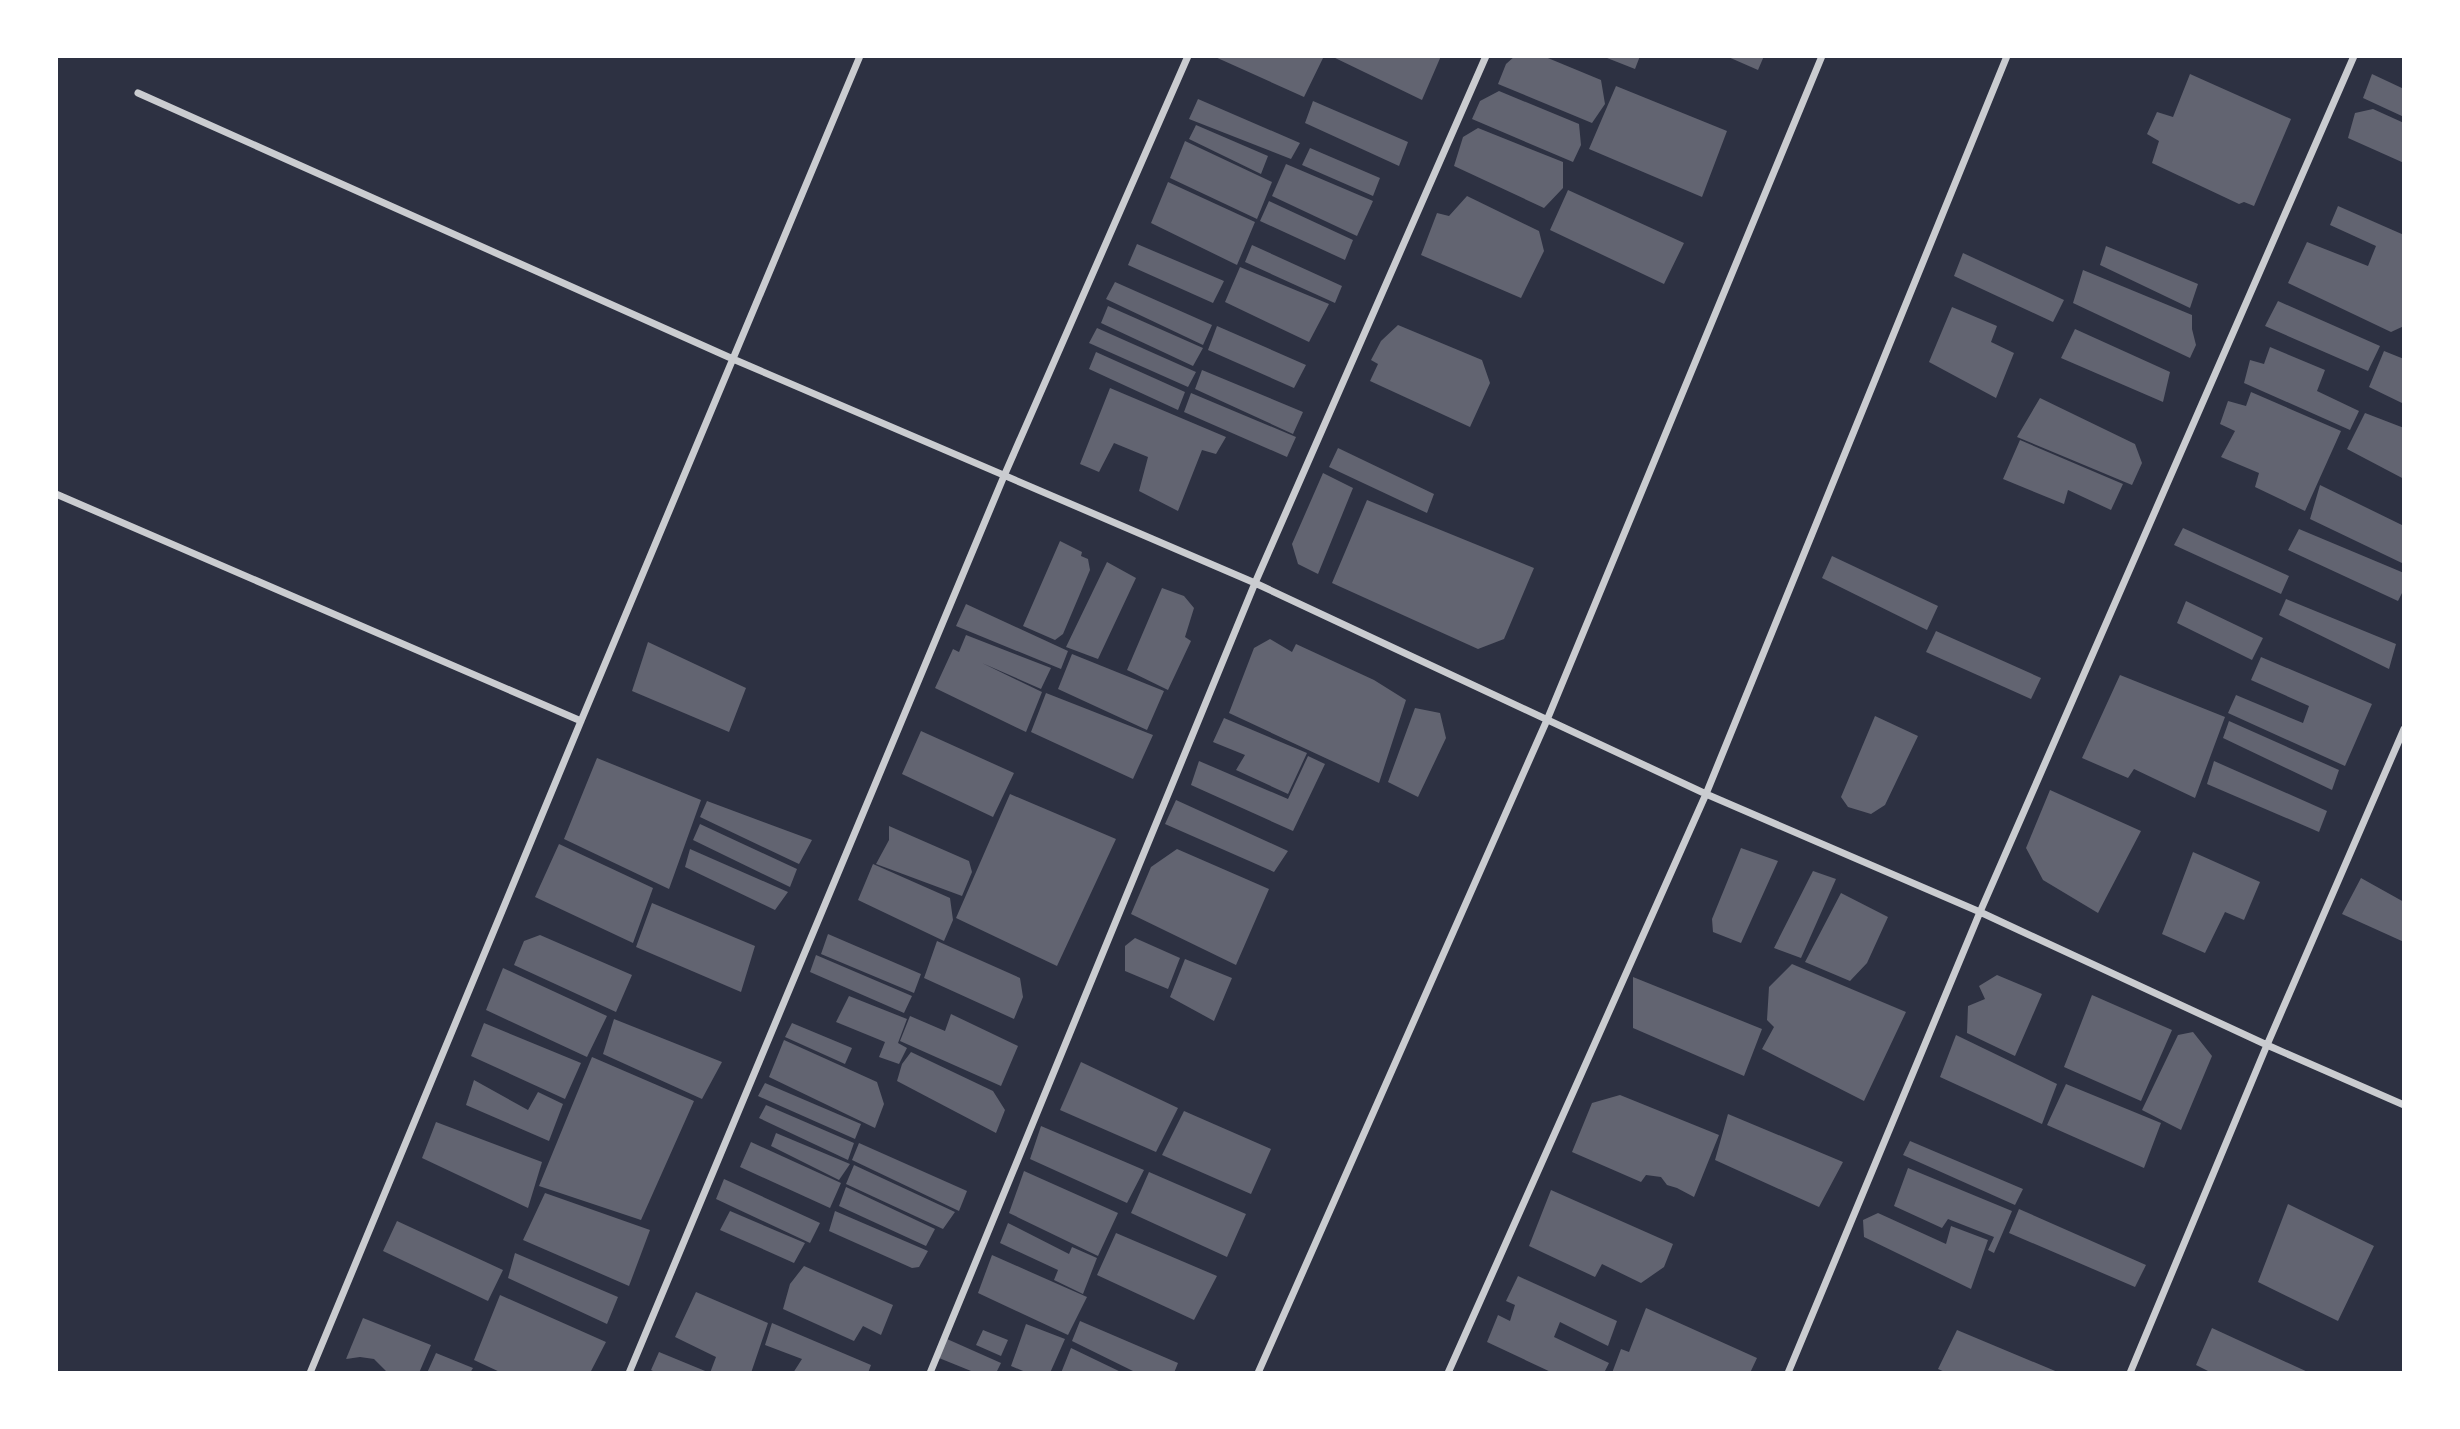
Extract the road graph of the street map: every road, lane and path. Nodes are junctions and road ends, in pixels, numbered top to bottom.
1 (860, 56) edge
2 (1188, 56) edge
3 (1486, 56) edge
4 (1822, 56) edge
5 (2007, 56) edge
6 (2354, 56) edge
7 (138, 93) dead end
8 (733, 359) junction
9 (1004, 476) junction
10 (56, 494) edge
11 (1255, 583) junction
12 (1547, 720) junction
13 (580, 721) junction
14 (2404, 729) edge
15 (1706, 794) junction
16 (1980, 912) junction
17 (2267, 1045) junction
18 (2404, 1105) edge
19 (310, 1373) edge
20 (629, 1373) edge
21 (930, 1373) edge
22 (1258, 1373) edge
23 (1448, 1373) edge
24 (1788, 1373) edge
25 (2130, 1373) edge

1 - 8 street
2 - 9 street
3 - 11 street
4 - 12 street
5 - 15 street
6 - 16 street
7 - 8 street
8 - 9 street
8 - 13 street
9 - 11 street
9 - 20 street
10 - 13 street
11 - 12 street
11 - 21 street
12 - 15 street
12 - 22 street
13 - 19 street
14 - 17 street
15 - 16 street
15 - 23 street
16 - 17 street
16 - 24 street
17 - 18 street
17 - 25 street

